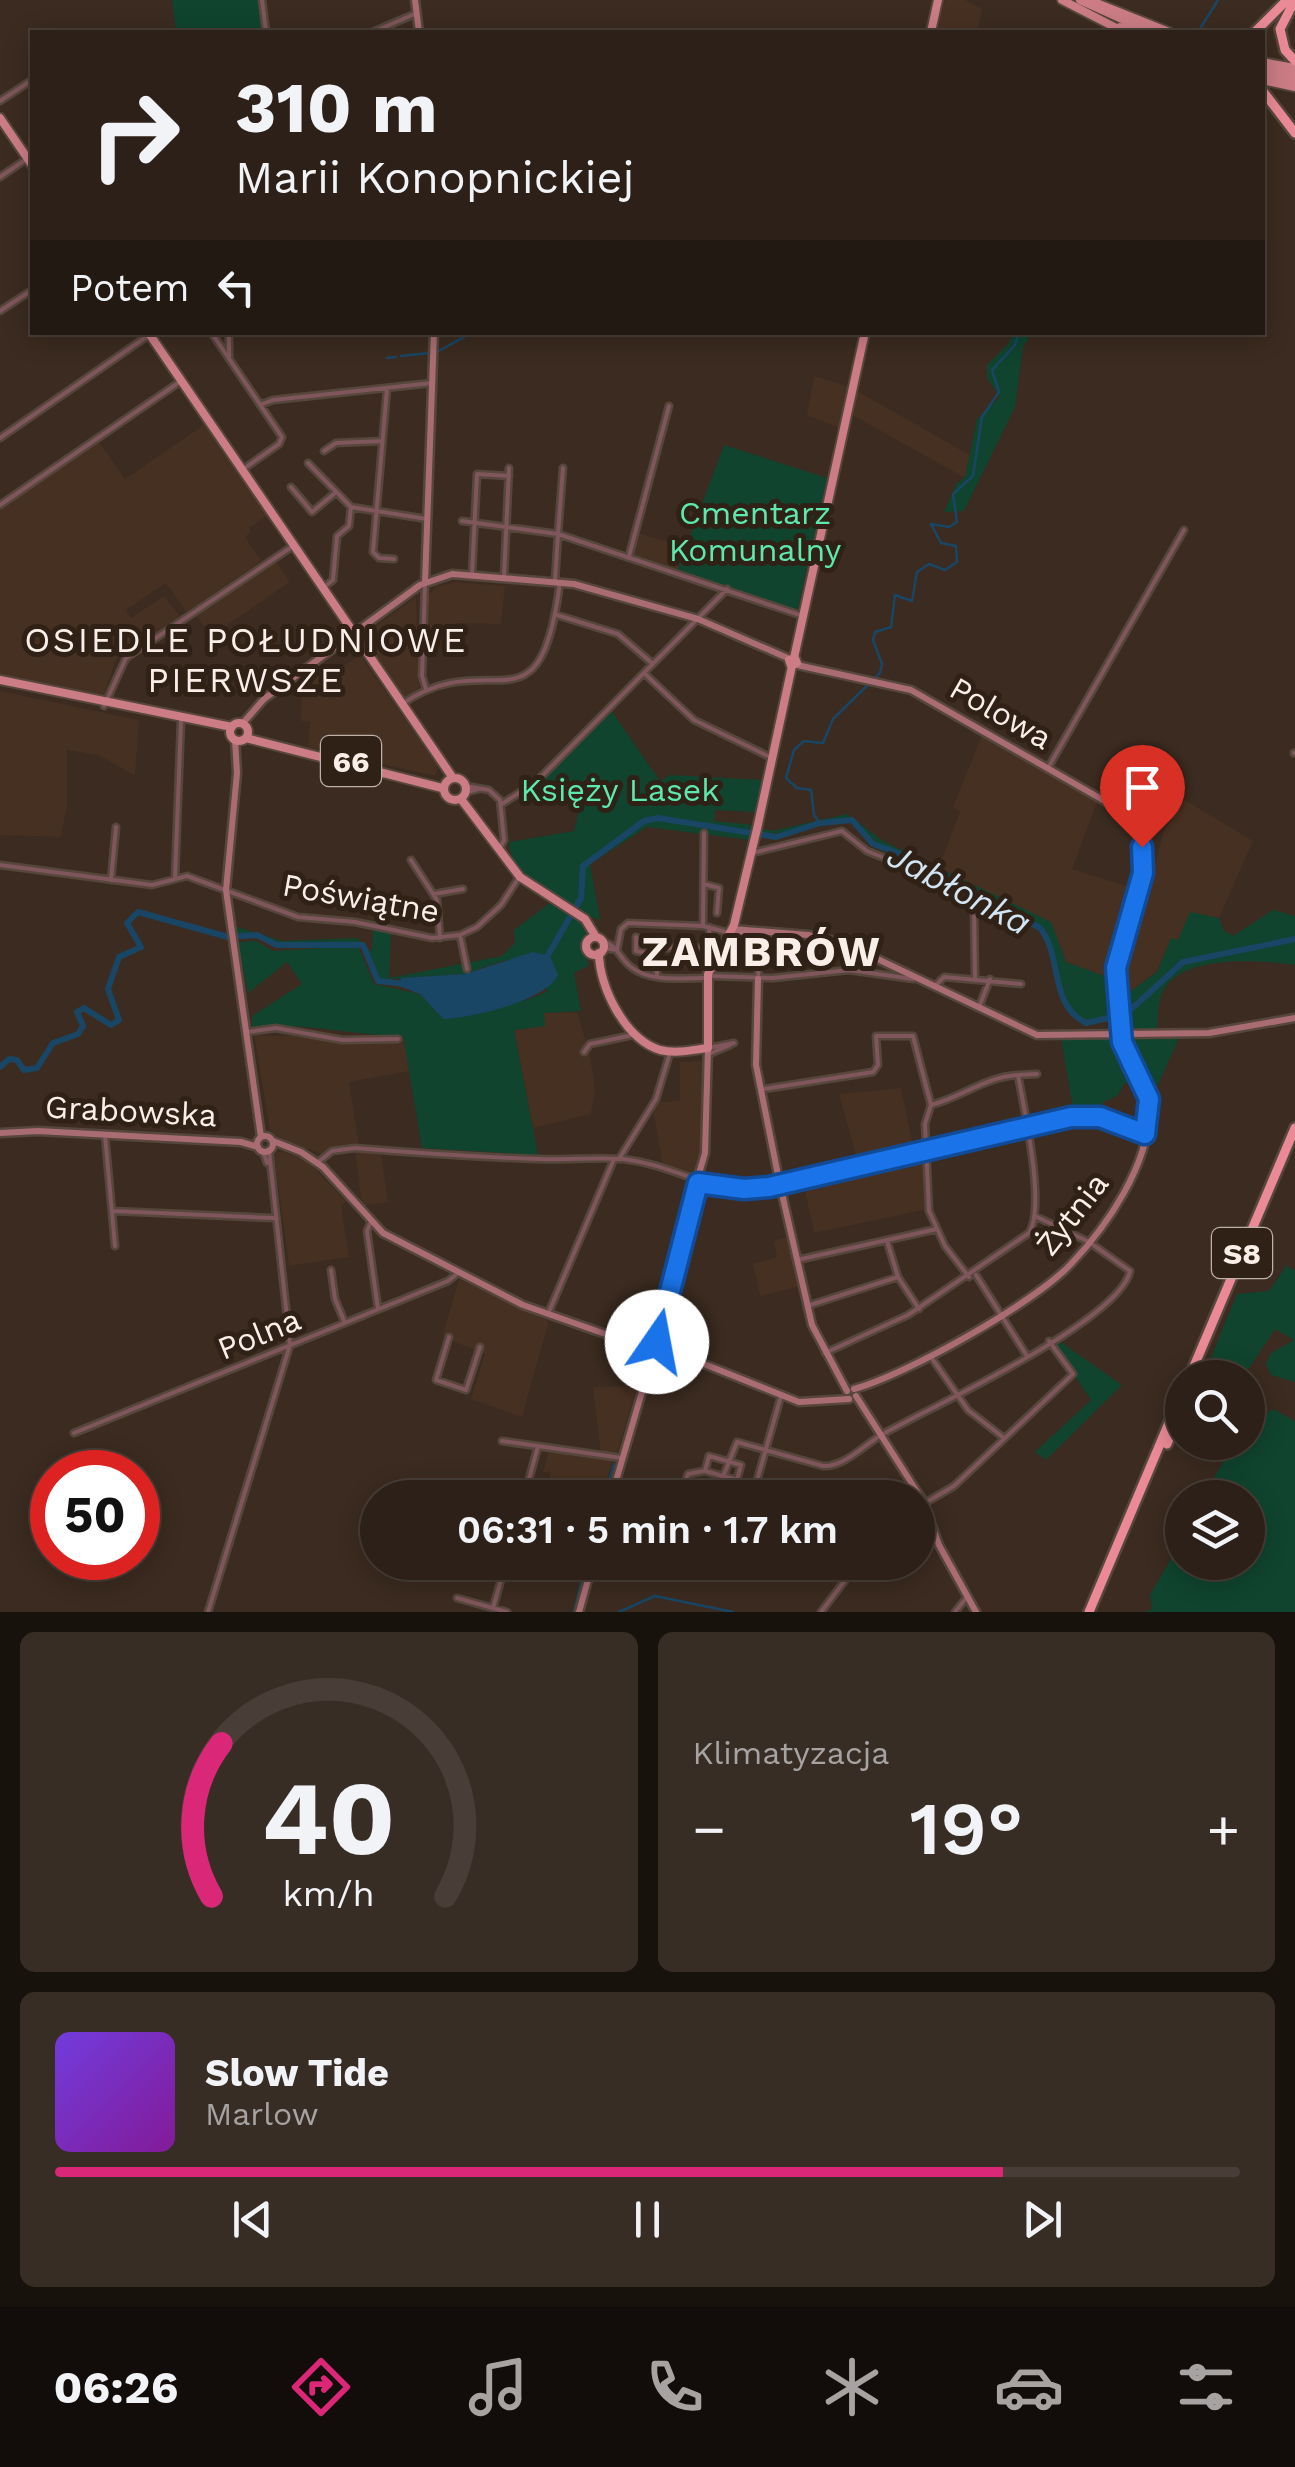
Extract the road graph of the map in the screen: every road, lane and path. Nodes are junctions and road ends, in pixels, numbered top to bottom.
1 (262, 0) edge
2 (415, 0) edge
3 (938, 0) edge
4 (1062, 0) edge
5 (1080, 0) edge
6 (1088, 0) edge
7 (1287, 0) edge
8 (1295, 0) edge
9 (417, 13) junction
10 (1088, 14) junction
11 (266, 30) edge
12 (379, 30) edge
13 (418, 30) edge
14 (931, 30) edge
15 (1120, 30) edge
16 (1129, 30) edge
17 (1147, 30) edge
18 (1164, 30) edge
19 (1258, 30) edge
20 (1265, 71) edge
21 (1265, 71) edge
22 (1295, 74) edge
23 (30, 81) edge
24 (1265, 94) edge
25 (0, 102) edge
26 (0, 118) edge
27 (1295, 132) edge
28 (30, 162) edge
29 (0, 177) edge
30 (30, 291) edge
31 (0, 311) edge
32 (148, 335) edge
33 (150, 335) edge
34 (213, 335) edge
35 (229, 335) edge
36 (434, 335) edge
37 (864, 335) edge
38 (228, 358) junction
39 (181, 381) junction
40 (432, 383) junction
41 (386, 389) junction
42 (260, 406) junction
43 (669, 406) dead end
44 (0, 438) edge
45 (382, 442) junction
46 (324, 451) dead end
47 (308, 463) dead end
48 (509, 468) dead end
49 (562, 468) dead end
50 (242, 470) junction
51 (509, 476) junction
52 (291, 487) dead end
53 (335, 493) junction
54 (0, 504) edge
55 (351, 507) junction
56 (376, 513) junction
57 (428, 519) junction
58 (462, 522) dead end
59 (475, 522) junction
60 (507, 524) junction
61 (1184, 530) dead end
62 (558, 534) junction
63 (293, 546) junction
64 (628, 557) junction
65 (394, 559) dead end
66 (472, 574) junction
67 (504, 577) junction
68 (558, 581) junction
69 (425, 582) junction
70 (322, 589) junction
71 (727, 590) junction
72 (556, 614) junction
73 (804, 616) junction
74 (698, 619) junction
75 (353, 635) junction
76 (793, 662) junction
77 (653, 664) junction
78 (644, 673) junction
79 (0, 682) edge
80 (426, 688) junction
81 (402, 704) junction
82 (104, 705) junction
83 (181, 721) junction
84 (240, 732) junction
85 (772, 759) junction
86 (1048, 768) junction
87 (446, 782) junction
88 (465, 793) junction
89 (502, 804) junction
90 (116, 827) dead end
91 (704, 833) dead end
92 (500, 849) junction
93 (752, 853) junction
94 (411, 860) dead end
95 (0, 865) edge
96 (521, 876) junction
97 (175, 878) junction
98 (112, 880) junction
99 (704, 884) junction
100 (463, 889) dead end
101 (226, 890) junction
102 (434, 894) junction
103 (717, 913) dead end
104 (706, 926) junction
105 (733, 931) junction
106 (460, 935) junction
107 (758, 935) junction
108 (440, 938) junction
109 (597, 945) junction
110 (708, 948) junction
111 (617, 950) junction
112 (894, 964) junction
113 (712, 965) junction
114 (467, 969) dead end
115 (886, 974) junction
116 (657, 977) junction
117 (707, 977) junction
118 (758, 978) junction
119 (974, 978) junction
120 (990, 979) junction
121 (928, 981) junction
122 (1021, 984) dead end
123 (936, 985) junction
124 (978, 1009) junction
125 (1295, 1018) edge
126 (247, 1032) junction
127 (635, 1033) junction
128 (1120, 1035) junction
129 (398, 1039) dead end
130 (710, 1051) junction
131 (584, 1052) dead end
132 (669, 1056) junction
133 (1037, 1074) dead end
134 (1018, 1076) junction
135 (760, 1090) junction
136 (931, 1104) junction
137 (1028, 1127) junction
138 (1295, 1128) edge
139 (0, 1134) edge
140 (104, 1134) junction
141 (1145, 1134) junction
142 (265, 1144) junction
143 (1295, 1144) edge
144 (928, 1149) junction
145 (616, 1159) junction
146 (317, 1162) junction
147 (698, 1183) junction
148 (780, 1184) junction
149 (113, 1210) junction
150 (1035, 1216) junction
151 (275, 1218) junction
152 (370, 1224) junction
153 (937, 1229) junction
154 (886, 1240) junction
155 (1089, 1242) junction
156 (115, 1246) dead end
157 (797, 1260) junction
158 (332, 1270) dead end
159 (458, 1272) junction
160 (898, 1276) junction
161 (972, 1276) junction
162 (808, 1306) junction
163 (378, 1309) junction
164 (919, 1309) junction
165 (1000, 1313) junction
166 (548, 1314) junction
167 (346, 1323) junction
168 (449, 1336) dead end
169 (1049, 1342) junction
170 (290, 1345) junction
171 (480, 1347) dead end
172 (652, 1347) junction
173 (825, 1353) junction
174 (1027, 1356) junction
175 (931, 1357) junction
176 (1199, 1360) edge
177 (1200, 1360) edge
178 (851, 1394) junction
179 (782, 1396) junction
180 (958, 1398) junction
181 (74, 1434) dead end
182 (1165, 1434) edge
183 (880, 1436) junction
184 (1004, 1438) junction
185 (502, 1441) dead end
186 (538, 1446) junction
187 (1165, 1447) edge
188 (766, 1449) junction
189 (622, 1458) junction
190 (728, 1461) junction
191 (705, 1472) junction
192 (723, 1477) junction
193 (527, 1480) edge
194 (616, 1480) edge
195 (686, 1480) edge
196 (737, 1480) joint
197 (757, 1480) edge
198 (909, 1480) edge
199 (935, 1498) edge
200 (935, 1534) edge
201 (501, 1580) edge
202 (588, 1580) edge
203 (845, 1580) edge
204 (967, 1597) junction
205 (457, 1598) dead end
206 (493, 1608) junction
207 (579, 1611) edge
208 (208, 1612) edge
209 (507, 1612) edge
210 (821, 1612) edge
211 (956, 1612) edge
212 (976, 1612) edge
213 (1092, 1612) edge

1 - 11 street
2 - 9 street
3 - 14 main road
4 - 10 main road
5 - 17 main road
6 - 18 main road
7 - 19 highway
8 - 22 highway
9 - 12 street
9 - 13 street
10 - 15 main road
10 - 16 main road
20 - 22 main road
21 - 22 main road
23 - 25 street
24 - 27 highway
26 - 28 main road
28 - 29 street
30 - 31 street
32 - 44 street
33 - 39 main road
34 - 38 street
35 - 38 street
36 - 40 street
37 - 73 main road
38 - 42 street
39 - 50 main road
39 - 54 street
40 - 41 street
40 - 57 street
41 - 42 street
41 - 45 street
42 - 50 street
43 - 64 street
45 - 46 street
45 - 56 street
47 - 53 street
48 - 51 street
49 - 62 street
50 - 63 main road
51 - 59 street
51 - 60 street
52 - 53 street
53 - 55 street
55 - 56 street
55 - 70 street
56 - 57 street
56 - 65 street
57 - 69 street
58 - 59 street
59 - 60 street
59 - 66 street
60 - 62 street
60 - 67 street
61 - 86 street
62 - 64 street
62 - 68 street
63 - 70 main road
63 - 82 street
64 - 71 street
66 - 67 street, Polowa
66 - 69 street, Polowa
67 - 68 street, Polowa
68 - 72 street
68 - 74 street, Polowa
69 - 75 street
69 - 80 street
70 - 75 main road
71 - 73 street
71 - 74 street
72 - 77 street
72 - 80 street
73 - 76 main road
74 - 76 street, Polowa
74 - 77 street
75 - 81 main road
75 - 84 street
76 - 85 main road
76 - 86 street, Polowa
77 - 78 street
78 - 85 street
78 - 89 street
79 - 82 main road, 66
80 - 81 street
81 - 87 main road
82 - 83 main road, 66
83 - 84 main road, 66
83 - 97 street
84 - 87 main road, 66
84 - 101 street
85 - 93 main road, bridge
86 - 128 street, Polowa
87 - 88 main road
87 - 88 main road
88 - 89 street
88 - 92 main road
89 - 92 street
90 - 98 street
91 - 99 street
92 - 96 main road
93 - 105 main road
93 - 119 street
94 - 102 street
95 - 98 street, Poświątne
96 - 106 street, Poświątne
96 - 109 main road
97 - 98 street, Poświątne
97 - 101 street, Poświątne
99 - 103 street
99 - 104 street
100 - 102 street
101 - 108 street, Poświątne
101 - 126 street
102 - 108 street
104 - 105 street
104 - 110 street
104 - 111 street
105 - 107 street
105 - 113 main road
105 - 117 main road
106 - 108 street, Poświątne
106 - 114 street
107 - 112 street
107 - 118 street
109 - 111 street
109 - 127 main road
110 - 113 street
110 - 116 street
111 - 116 street
112 - 115 street
112 - 121 street
113 - 130 main road
115 - 118 street
115 - 121 street
116 - 117 street
117 - 118 street
117 - 130 main road
118 - 135 street
119 - 120 street
119 - 123 street
120 - 122 street
120 - 124 street
121 - 123 street
123 - 124 street
124 - 128 street
125 - 128 street
126 - 129 street
126 - 142 street
127 - 130 main road
127 - 131 street
127 - 132 main road
128 - 141 street, Żytnia
130 - 132 main road
130 - 147 street
132 - 145 street
133 - 134 street
134 - 136 street
134 - 137 street
135 - 136 street
135 - 148 street
136 - 144 street
137 - 141 street
137 - 144 street
137 - 150 street
138 - 176 highway, S8
139 - 140 street, Grabowska
140 - 142 street, Grabowska
140 - 149 street
141 - 155 street, Żytnia
142 - 146 street
142 - 151 street
143 - 177 highway, S8
144 - 148 street
144 - 153 street
145 - 146 street
145 - 147 street
145 - 166 street
146 - 152 street
147 - 148 street
147 - 172 street
148 - 157 street
149 - 151 street
149 - 156 street
150 - 155 street
150 - 161 street
151 - 170 street
152 - 159 street
152 - 163 street
153 - 154 street
153 - 161 street
154 - 157 street
154 - 160 street
155 - 165 street, Żytnia
155 - 169 street
157 - 162 street
158 - 167 street
159 - 163 street, Polna
159 - 166 street
160 - 162 street
160 - 164 street
161 - 164 street
161 - 165 street
162 - 173 street
163 - 167 street, Polna
164 - 173 street
165 - 174 street
165 - 175 street, Żytnia
166 - 172 street
167 - 170 street, Polna
168 - 171 street
169 - 174 street
169 - 184 street
170 - 181 street, Polna
170 - 208 street
172 - 179 street
172 - 189 street
173 - 178 street
174 - 180 street
175 - 178 street, Żytnia
175 - 180 street
178 - 179 street, Żytnia
178 - 183 street
179 - 188 street
180 - 183 street
180 - 184 street
182 - 213 highway
183 - 188 street
183 - 198 street
184 - 199 street
185 - 186 street
186 - 189 street
186 - 193 street
187 - 213 highway
188 - 190 street
188 - 197 street
189 - 194 street
190 - 191 street
190 - 192 street
190 - 196 street
191 - 192 street
191 - 195 street
192 - 196 street
200 - 204 street
201 - 206 street
202 - 207 street
203 - 210 street
204 - 211 street
204 - 212 street
205 - 206 street
206 - 209 street

